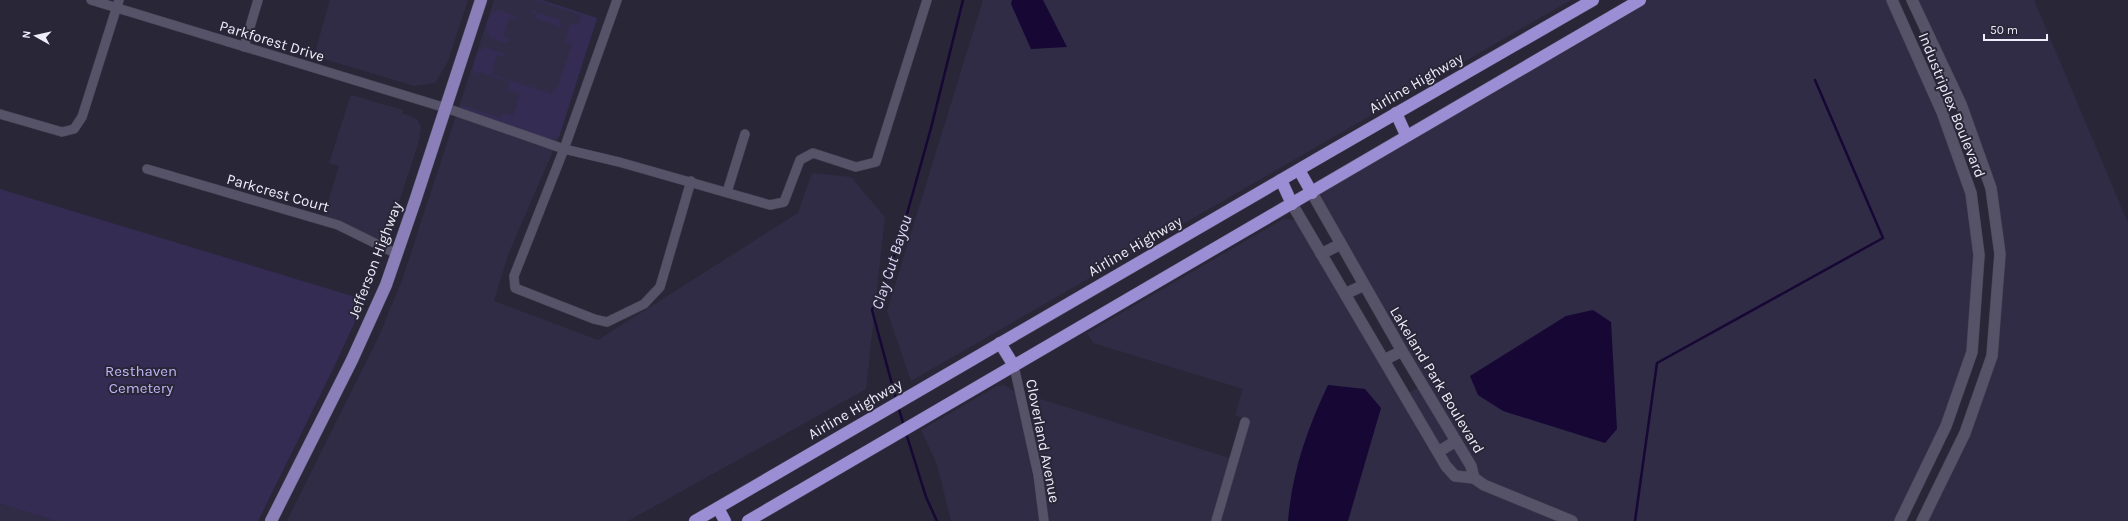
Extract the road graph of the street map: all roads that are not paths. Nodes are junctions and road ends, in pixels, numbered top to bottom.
1 (91, 0) edge
2 (258, 0) edge
3 (481, 0) edge
4 (618, 0) edge
5 (927, 0) edge
6 (1593, 0) edge
7 (1640, 0) edge
8 (1892, 0) edge
9 (1912, 0) edge
10 (118, 4) edge
11 (244, 47) junction
12 (446, 108) junction
13 (1396, 113) junction
14 (0, 114) edge
15 (745, 134) dead end
16 (1406, 135) junction
17 (564, 149) junction
18 (147, 169) dead end
19 (1299, 170) junction
20 (1281, 180) junction
21 (691, 181) junction
22 (727, 192) junction
23 (1312, 193) junction
24 (1292, 204) junction
25 (1341, 244) junction
26 (397, 254) junction
27 (1321, 254) junction
28 (1364, 285) junction
29 (1345, 294) junction
30 (1000, 343) junction
31 (1402, 351) junction
32 (1384, 360) junction
33 (1014, 366) junction
34 (1245, 422) dead end
35 (1456, 441) junction
36 (1438, 452) junction
37 (1474, 478) junction
38 (718, 508) junction
39 (271, 521) edge
40 (695, 521) edge
41 (725, 521) edge
42 (748, 521) edge
43 (1044, 521) edge
44 (1216, 521) edge
45 (1572, 521) edge
46 (1900, 521) edge
47 (1922, 521) edge

1 - 10 street, Parkforest Drive
2 - 11 street
3 - 12 main road, Jefferson Highway
4 - 17 street
5 - 22 street, Parkforest Drive
6 - 13 highway, Airline Highway
7 - 16 highway
8 - 46 street, Industriplex Boulevard
9 - 47 street, Industriplex Boulevard
10 - 11 street, Parkforest Drive
10 - 14 street
11 - 12 street, Parkforest Drive
12 - 17 street, Parkforest Drive
12 - 26 main road, Jefferson Highway
13 - 16 highway
13 - 19 highway, Airline Highway
15 - 22 street
16 - 23 highway
17 - 21 street, Parkforest Drive
17 - 21 street
18 - 26 street, Parkcrest Court
19 - 20 highway, Airline Highway
19 - 23 highway
20 - 24 highway
20 - 30 highway, Airline Highway
21 - 22 street, Parkforest Drive
23 - 24 highway
23 - 25 street, Lakeland Park Boulevard
24 - 27 street, Lakeland Park Boulevard
24 - 33 highway
25 - 27 street
25 - 28 street, Lakeland Park Boulevard
26 - 39 main road, Jefferson Highway
27 - 29 street, Lakeland Park Boulevard
28 - 29 street
28 - 31 street, Lakeland Park Boulevard
29 - 32 street, Lakeland Park Boulevard
30 - 33 highway
30 - 38 highway, Airline Highway
31 - 32 street
31 - 35 street, Lakeland Park Boulevard
32 - 36 street, Lakeland Park Boulevard
33 - 42 highway
33 - 43 street, Cloverland Avenue
34 - 44 street
35 - 36 street
35 - 37 street, Lakeland Park Boulevard
36 - 37 street, Lakeland Park Boulevard
37 - 45 street
38 - 40 highway, Airline Highway
38 - 41 highway

